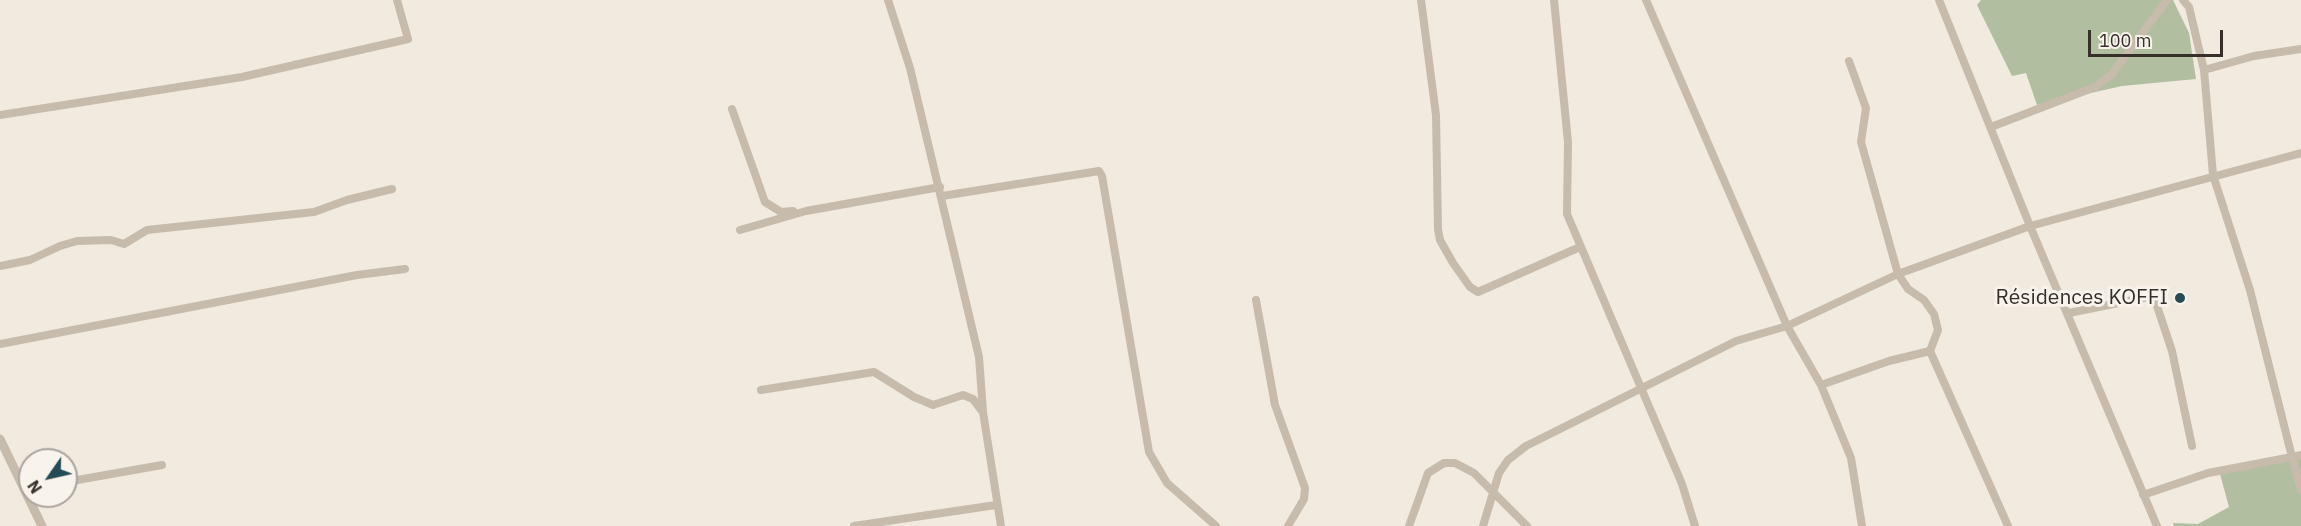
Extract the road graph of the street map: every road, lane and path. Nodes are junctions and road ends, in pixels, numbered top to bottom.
1 (397, 0) edge
2 (888, 0) edge
3 (1421, 0) edge
4 (1554, 0) edge
5 (1646, 0) edge
6 (1939, 0) edge
7 (2167, 0) edge
8 (2183, 0) edge
9 (2301, 49) edge
10 (1849, 61) dead end
11 (2204, 70) junction
12 (732, 109) dead end
13 (0, 115) edge
14 (1991, 127) junction
15 (2301, 153) edge
16 (2213, 175) junction
17 (940, 187) junction
18 (392, 189) dead end
19 (942, 196) junction
20 (806, 211) junction
21 (2030, 226) junction
22 (740, 230) dead end
23 (1580, 247) junction
24 (0, 266) edge
25 (405, 268) dead end
26 (1898, 274) junction
27 (1256, 300) dead end
28 (2069, 313) junction
29 (1787, 326) junction
30 (0, 344) edge
31 (1930, 351) junction
32 (1821, 385) junction
33 (761, 390) dead end
34 (1641, 390) junction
35 (983, 412) junction
36 (0, 439) edge
37 (2192, 446) dead end
38 (2301, 455) edge
39 (2292, 457) junction
40 (4, 459) edge
41 (162, 465) dead end
42 (18, 479) edge
43 (78, 481) edge
44 (2301, 490) edge
45 (1495, 494) junction
46 (2143, 495) junction
47 (996, 505) junction
48 (35, 508) edge
49 (42, 526) edge
50 (854, 526) edge
51 (1001, 526) edge
52 (1216, 526) edge
53 (1288, 526) edge
54 (1408, 526) edge
55 (1483, 526) edge
56 (1527, 526) edge
57 (1695, 526) edge
58 (1862, 526) edge
59 (2008, 526) edge
60 (2157, 526) edge

1 - 13 street
2 - 17 street
3 - 23 street
4 - 23 street
5 - 29 street
6 - 14 street
7 - 14 street
8 - 11 street
9 - 11 street
10 - 26 street
11 - 16 street
12 - 20 street
14 - 21 street
15 - 16 street
16 - 21 street
16 - 39 street
17 - 19 street
17 - 20 street
18 - 24 street
19 - 35 street
19 - 52 street
20 - 22 street
21 - 26 street
21 - 28 street
23 - 34 street
25 - 30 street
26 - 29 street
26 - 31 street
27 - 53 street
28 - 37 street
28 - 46 street
29 - 32 street
29 - 34 street
31 - 32 street
31 - 59 street
32 - 58 street
33 - 35 street
34 - 45 street
34 - 57 street
35 - 47 street
36 - 40 street
38 - 39 street
39 - 44 street
39 - 46 street
40 - 42 street
41 - 43 street
45 - 54 street
45 - 55 street
45 - 56 street
46 - 60 street
47 - 50 street
47 - 51 street
48 - 49 street

